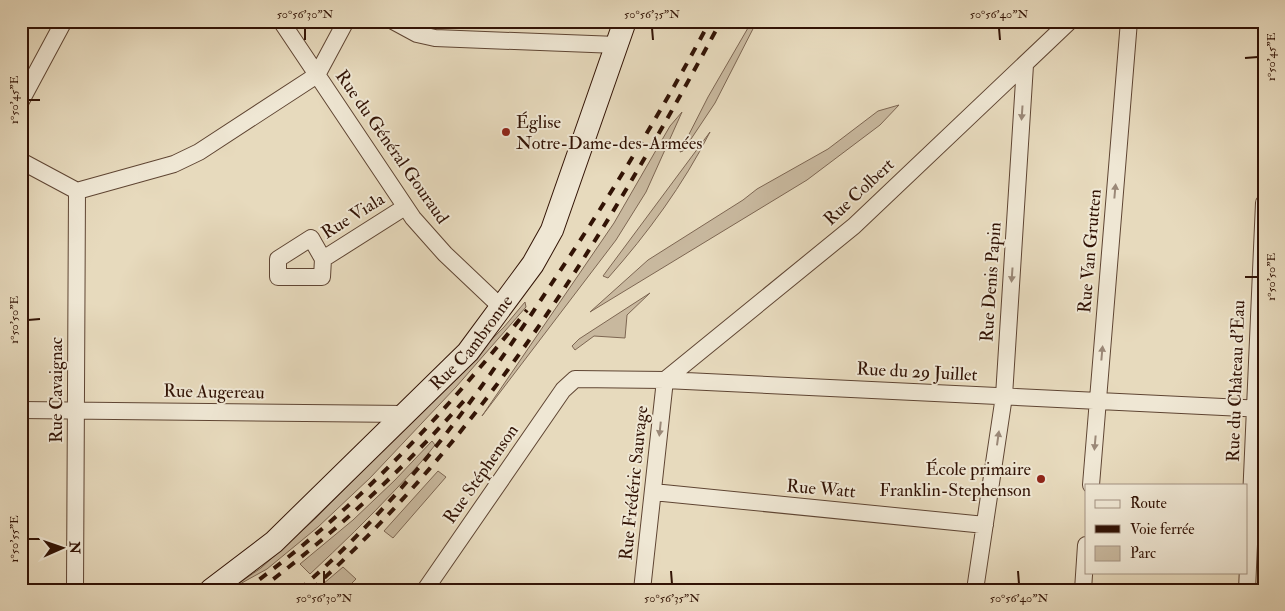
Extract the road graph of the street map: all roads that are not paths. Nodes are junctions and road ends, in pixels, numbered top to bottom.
1 (64, 21) edge
2 (280, 21) edge
3 (346, 21) edge
4 (393, 21) edge
5 (625, 21) edge
6 (1070, 21) edge
7 (1129, 21) edge
8 (617, 45) junction
9 (1025, 65) junction
10 (317, 76) junction
11 (21, 101) edge
12 (21, 161) edge
13 (77, 191) junction
14 (1264, 203) edge
15 (405, 207) junction
16 (323, 258) dead end
17 (502, 308) junction
18 (665, 380) junction
19 (570, 382) joint
20 (1004, 396) junction
21 (1098, 402) junction
22 (1260, 409) edge
23 (21, 410) edge
24 (76, 410) junction
25 (407, 414) junction
26 (1091, 484) edge
27 (653, 492) junction
28 (985, 524) junction
29 (1085, 561) edge
30 (75, 590) edge
31 (211, 590) edge
32 (425, 590) edge
33 (642, 590) edge
34 (975, 590) edge
35 (1083, 590) edge
36 (1247, 590) edge

1 - 11 street
2 - 10 street, Rue du Général Gouraud
3 - 10 street
4 - 8 street
5 - 8 street, Rue Cambronne
6 - 9 street, Rue Colbert
21 -> 7 street, Rue Van Grutten
8 - 17 street, Rue Cambronne
9 - 18 street, Rue Colbert
9 -> 20 street, Rue Denis Papin
10 - 13 street
10 - 15 street, Rue du Général Gouraud
12 - 13 street
13 - 24 street, Rue Cavaignac
14 - 22 street, Rue du Château d'Eau
15 - 16 street, Rue Viala
15 - 17 street, Rue du Général Gouraud
17 - 25 street, Rue Cambronne
18 - 19 street, Rue du 29 Juillet
18 - 20 street, Rue du 29 Juillet
18 -> 27 street, Rue Frédéric Sauvage
19 - 32 street, Rue Stéphenson
20 - 21 street, Rue du 29 Juillet
28 -> 20 street, Rue Denis Papin
21 - 22 street, Rue du 29 Juillet
21 -> 26 street, Rue Van Grutten
22 - 36 street, Rue du Château d'Eau
23 - 24 street, Rue Augereau
24 - 25 street, Rue Augereau
24 - 30 street, Rue Cavaignac
25 - 31 street, Rue Cambronne
27 - 28 street, Rue Watt
27 - 33 street, Rue Frédéric Sauvage
28 - 34 street, Rue Denis Papin
29 - 35 street

